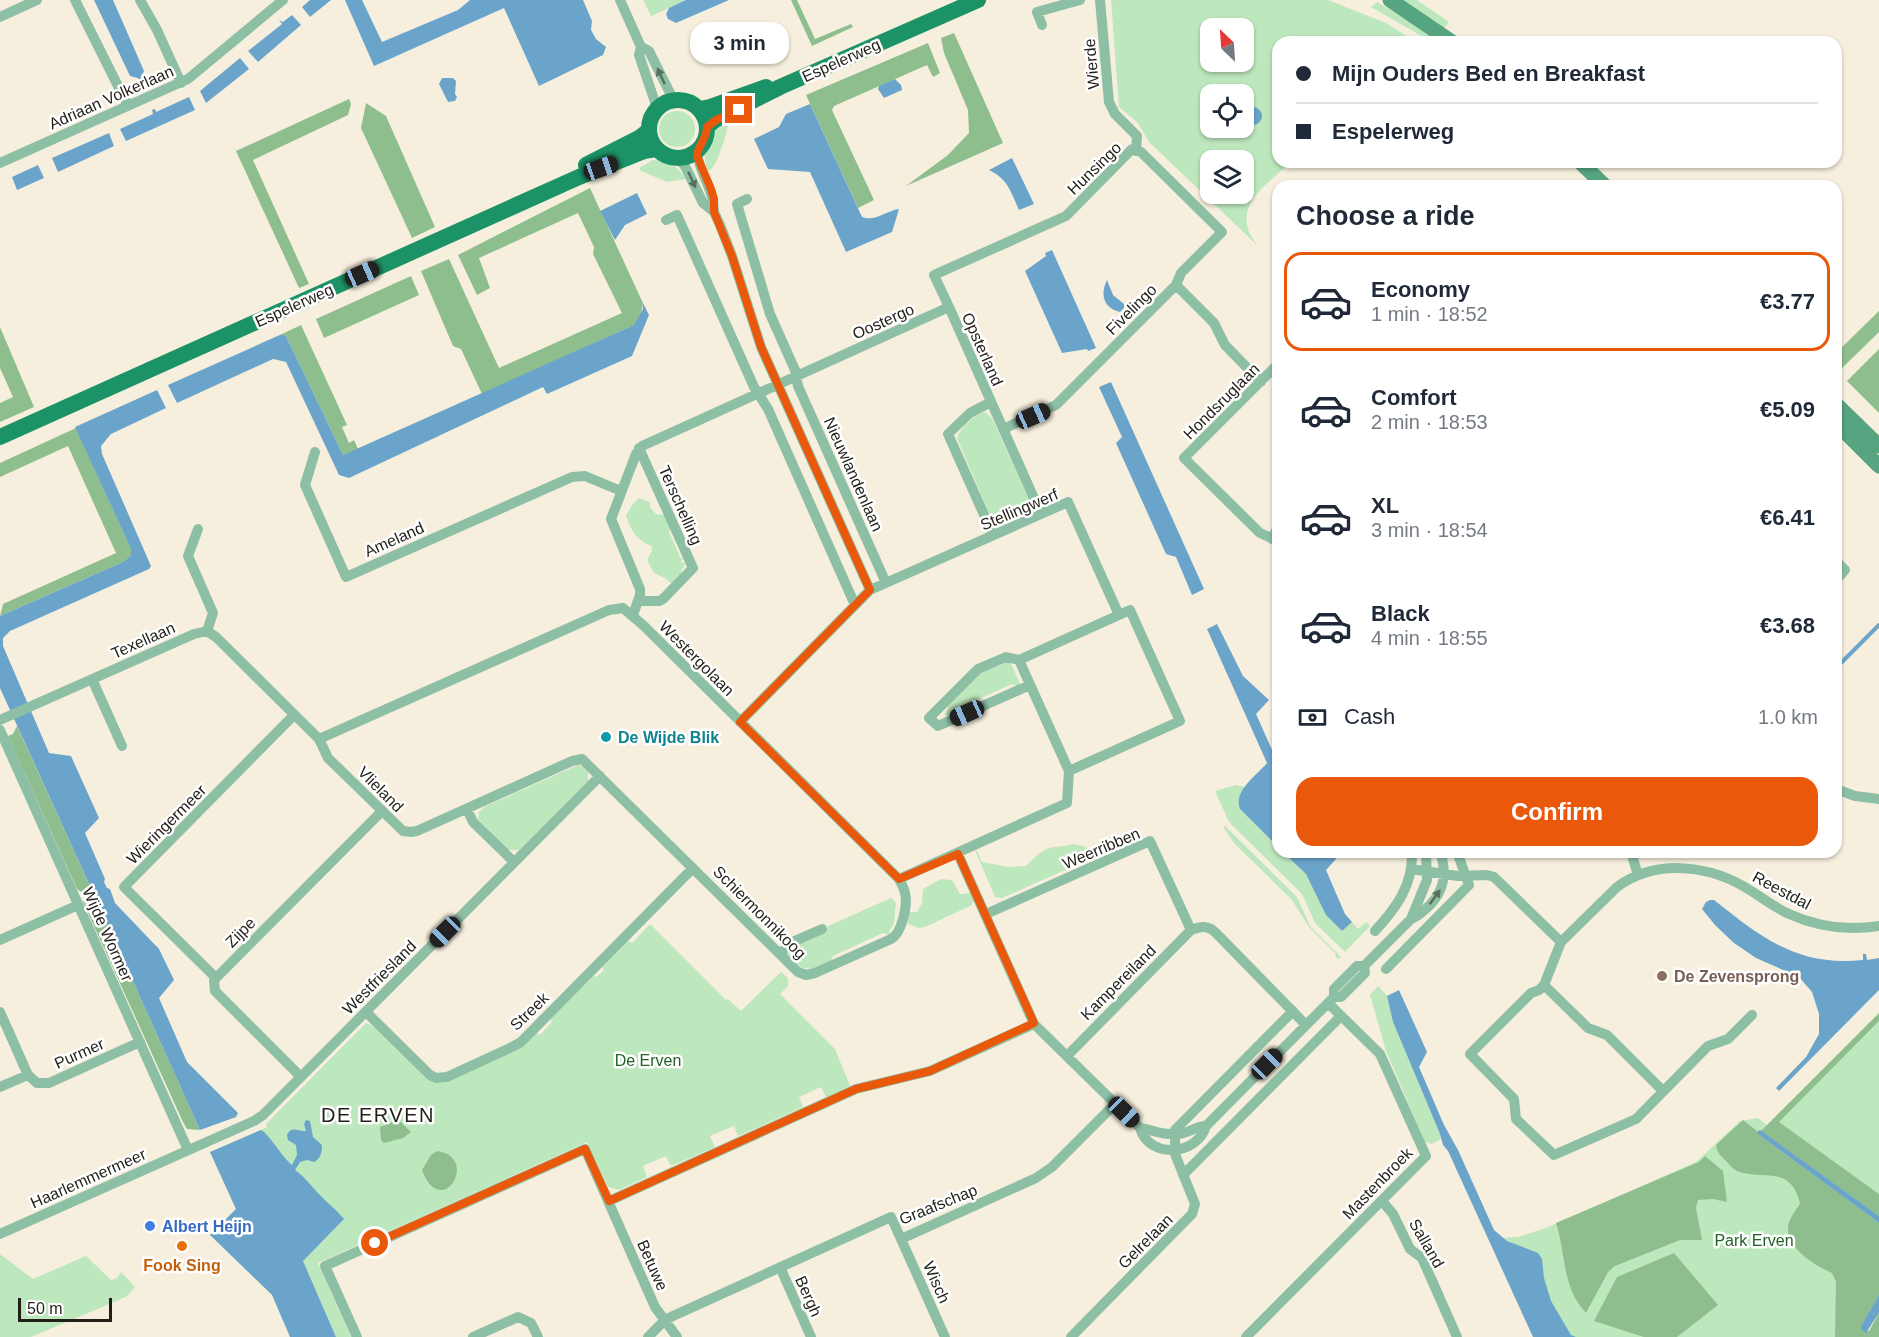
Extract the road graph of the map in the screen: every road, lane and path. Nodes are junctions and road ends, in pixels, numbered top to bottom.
1 (36, 0) edge
2 (75, 0) edge
3 (140, 0) edge
4 (283, 0) edge
5 (620, 0) edge
6 (961, 0) edge
7 (978, 0) edge
8 (1080, 0) edge
9 (1100, 0) edge
10 (1390, 0) edge
11 (269, 4) edge
12 (0, 16) edge
13 (1042, 25) dead end
14 (1443, 36) edge
15 (641, 47) junction
16 (181, 82) junction
17 (675, 100) junction
18 (128, 106) junction
19 (657, 108) junction
20 (700, 109) junction
21 (707, 127) junction
22 (648, 131) junction
23 (656, 149) junction
24 (697, 151) junction
25 (1136, 151) junction
26 (679, 158) junction
27 (0, 163) edge
28 (1586, 168) edge
29 (1599, 180) edge
30 (747, 199) dead end
31 (714, 212) junction
32 (666, 220) dead end
33 (1176, 285) junction
34 (949, 308) junction
35 (1272, 370) edge
36 (796, 376) junction
37 (1261, 382) junction
38 (778, 384) junction
39 (758, 393) junction
40 (991, 402) junction
41 (1842, 423) edge
42 (1842, 424) edge
43 (1003, 429) junction
44 (0, 430) edge
45 (0, 437) edge
46 (1879, 446) edge
47 (639, 448) junction
48 (315, 452) dead end
49 (1879, 466) edge
50 (621, 491) junction
51 (1041, 514) junction
52 (198, 529) dead end
53 (993, 535) junction
54 (1272, 538) edge
55 (886, 583) junction
56 (870, 590) junction
57 (638, 601) junction
58 (855, 605) junction
59 (633, 615) junction
60 (1119, 615) junction
61 (207, 631) junction
62 (1019, 660) junction
63 (92, 679) junction
64 (1030, 685) junction
65 (294, 715) junction
66 (0, 720) edge
67 (740, 722) junction
68 (0, 730) edge
69 (319, 739) junction
70 (122, 746) dead end
71 (580, 759) joint
72 (1069, 771) junction
73 (600, 776) junction
74 (1842, 791) edge
75 (1879, 800) edge
76 (467, 808) junction
77 (382, 811) junction
78 (958, 854) junction
79 (1412, 858) edge
80 (1427, 858) edge
81 (1441, 858) edge
82 (1460, 858) edge
83 (1633, 858) edge
84 (514, 862) junction
85 (693, 868) junction
86 (1411, 869) junction
87 (1428, 871) junction
88 (1444, 874) junction
89 (1638, 875) junction
90 (1467, 876) junction
91 (899, 879) junction
92 (78, 905) junction
93 (986, 914) junction
94 (1411, 919) junction
95 (1189, 925) junction
96 (1879, 926) edge
97 (822, 929) dead end
98 (1375, 931) dead end
99 (0, 940) edge
100 (1561, 942) junction
101 (780, 954) junction
102 (1391, 967) dead end
103 (216, 978) junction
104 (1544, 985) junction
105 (1331, 1000) junction
106 (1293, 1011) junction
107 (0, 1012) edge
108 (366, 1012) junction
109 (1752, 1015) dead end
110 (1341, 1016) junction
111 (1034, 1023) junction
112 (1306, 1025) junction
113 (140, 1042) junction
114 (1067, 1056) junction
115 (28, 1075) junction
116 (301, 1077) junction
117 (0, 1087) edge
118 (1664, 1091) junction
119 (1115, 1104) junction
120 (1206, 1126) junction
121 (1140, 1128) junction
122 (1175, 1135) junction
123 (188, 1150) junction
124 (1175, 1150) junction
125 (1183, 1175) junction
126 (609, 1201) junction
127 (1382, 1201) junction
128 (0, 1234) edge
129 (901, 1239) junction
130 (780, 1268) junction
131 (665, 1320) junction
132 (357, 1337) edge
133 (473, 1337) edge
134 (538, 1337) edge
135 (648, 1337) edge
136 (677, 1337) edge
137 (811, 1337) edge
138 (945, 1337) edge
139 (1071, 1337) edge
140 (1246, 1337) edge
141 (1457, 1337) edge

1 - 12 street
2 - 18 street
3 - 16 street
4 - 11 street, Adriaan Volkerlaan
5 - 15 street
6 - 20 main road, Espelerweg
7 - 21 main road, Espelerweg
8 - 13 street
9 - 25 street, Wierde
10 - 14 main road
11 - 16 street, Adriaan Volkerlaan
17 -> 15 street
15 - 19 street
16 - 18 street, Adriaan Volkerlaan
17 - 19 main road
17 - 20 main road
18 - 27 street, Adriaan Volkerlaan
19 - 22 main road
20 - 21 main road
21 - 24 main road
22 - 23 main road
22 - 44 main road, Espelerweg
23 - 26 main road
23 - 45 main road, Espelerweg
24 - 26 main road
24 - 31 street, Nieuwlandenlaan
25 - 33 street, Hunsingo
25 - 34 street, Hunsingo
26 -> 31 street, Nieuwlandenlaan
28 - 29 main road
30 - 36 street, Nieuwlandenlaan
31 - 38 street, Nieuwlandenlaan
32 - 39 street
33 - 37 street, Fivelingo
33 - 43 street, Fivelingo
34 - 36 street, Oostergo
34 - 40 street, Opsterland
35 - 37 street, Hondsruglaan
36 - 38 street
36 - 55 street, Nieuwlandenlaan
37 - 54 street, Hondsruglaan
38 - 39 street
38 - 56 street, Nieuwlandenlaan
39 - 47 street
39 - 58 street
40 - 43 street, Opsterland
40 - 53 street, Opsterland
41 - 46 main road
42 - 49 main road
43 - 51 street, Opsterland
47 - 50 street, Terschelling
47 - 57 street, Terschelling
48 - 50 street, Ameland
50 - 57 street, Terschelling
51 - 53 street, Stellingwerf
51 - 60 street, Stellingwerf
52 - 61 street
53 - 55 street, Stellingwerf
55 - 56 street, Stellingwerf
56 - 58 street
57 - 59 street
58 - 67 street
59 - 67 street, Westergolaan
59 - 69 street
60 - 62 street
60 - 72 street
61 - 63 street, Texellaan
61 - 65 street
62 - 64 street
62 - 64 street
63 - 66 street, Texellaan
63 - 70 street
64 - 72 street
65 - 69 street, Vlieland
65 - 103 street, Wieringermeer
67 - 91 street, Westergolaan
68 - 92 street, Wijde Wormer
69 - 77 street, Vlieland
71 - 73 street, Schiermonnikoog
71 - 76 street, Vlieland
72 - 78 street
73 - 84 street, Westfriesland
73 - 85 street, Schiermonnikoog
74 - 75 street
76 - 77 street, Vlieland
76 - 84 street
77 - 103 street, Zijpe
78 - 91 street
78 - 93 street
79 - 86 street
80 - 87 street
81 - 88 street
82 - 90 street
83 - 89 street
84 - 108 street, Westfriesland
85 - 101 street, Schiermonnikoog
85 - 108 street, Streek
86 - 87 street
86 - 98 street
87 - 88 street
87 - 94 street
88 - 90 street
94 -> 88 street
89 - 96 street, Reestdal
89 - 100 street, Reestdal
90 - 100 street
90 - 102 street
91 - 101 street, Schiermonnikoog
92 - 99 street
92 - 113 street, Wijde Wormer
93 - 95 street, Weerribben
93 - 111 street
94 - 105 street
95 - 106 street
95 - 114 street, Kampereiland
97 - 101 street
100 - 104 street
103 - 116 street
104 - 118 street
104 - 118 street
105 - 110 street, Mastenbroek
105 - 112 street
106 - 112 street
106 - 122 street
107 - 115 street
108 - 116 street, Westfriesland
109 - 118 street
110 - 125 street
110 - 127 street, Mastenbroek
111 - 114 street
111 - 126 street
112 - 120 street
113 - 115 street, Purmer
113 - 123 street, Wijde Wormer
114 - 119 street
115 - 117 street
116 - 123 street, Westfriesland
119 - 121 street
119 - 129 street, Graafschap
120 - 122 street
120 - 124 street
121 - 122 street
121 - 124 street
122 - 124 street, Gelrelaan
123 - 128 street, Haarlemmermeer
124 - 125 street, Gelrelaan
125 - 139 street, Gelrelaan
126 - 131 street, Betuwe
126 - 132 street, Betuwe
127 - 140 street, Mastenbroek
127 - 141 street, Salland
129 - 130 street, Graafschap
129 - 138 street, Wisch
130 - 131 street, Graafschap
130 - 137 street, Bergh
131 - 135 street
131 - 136 street, Betuwe
133 - 134 street

